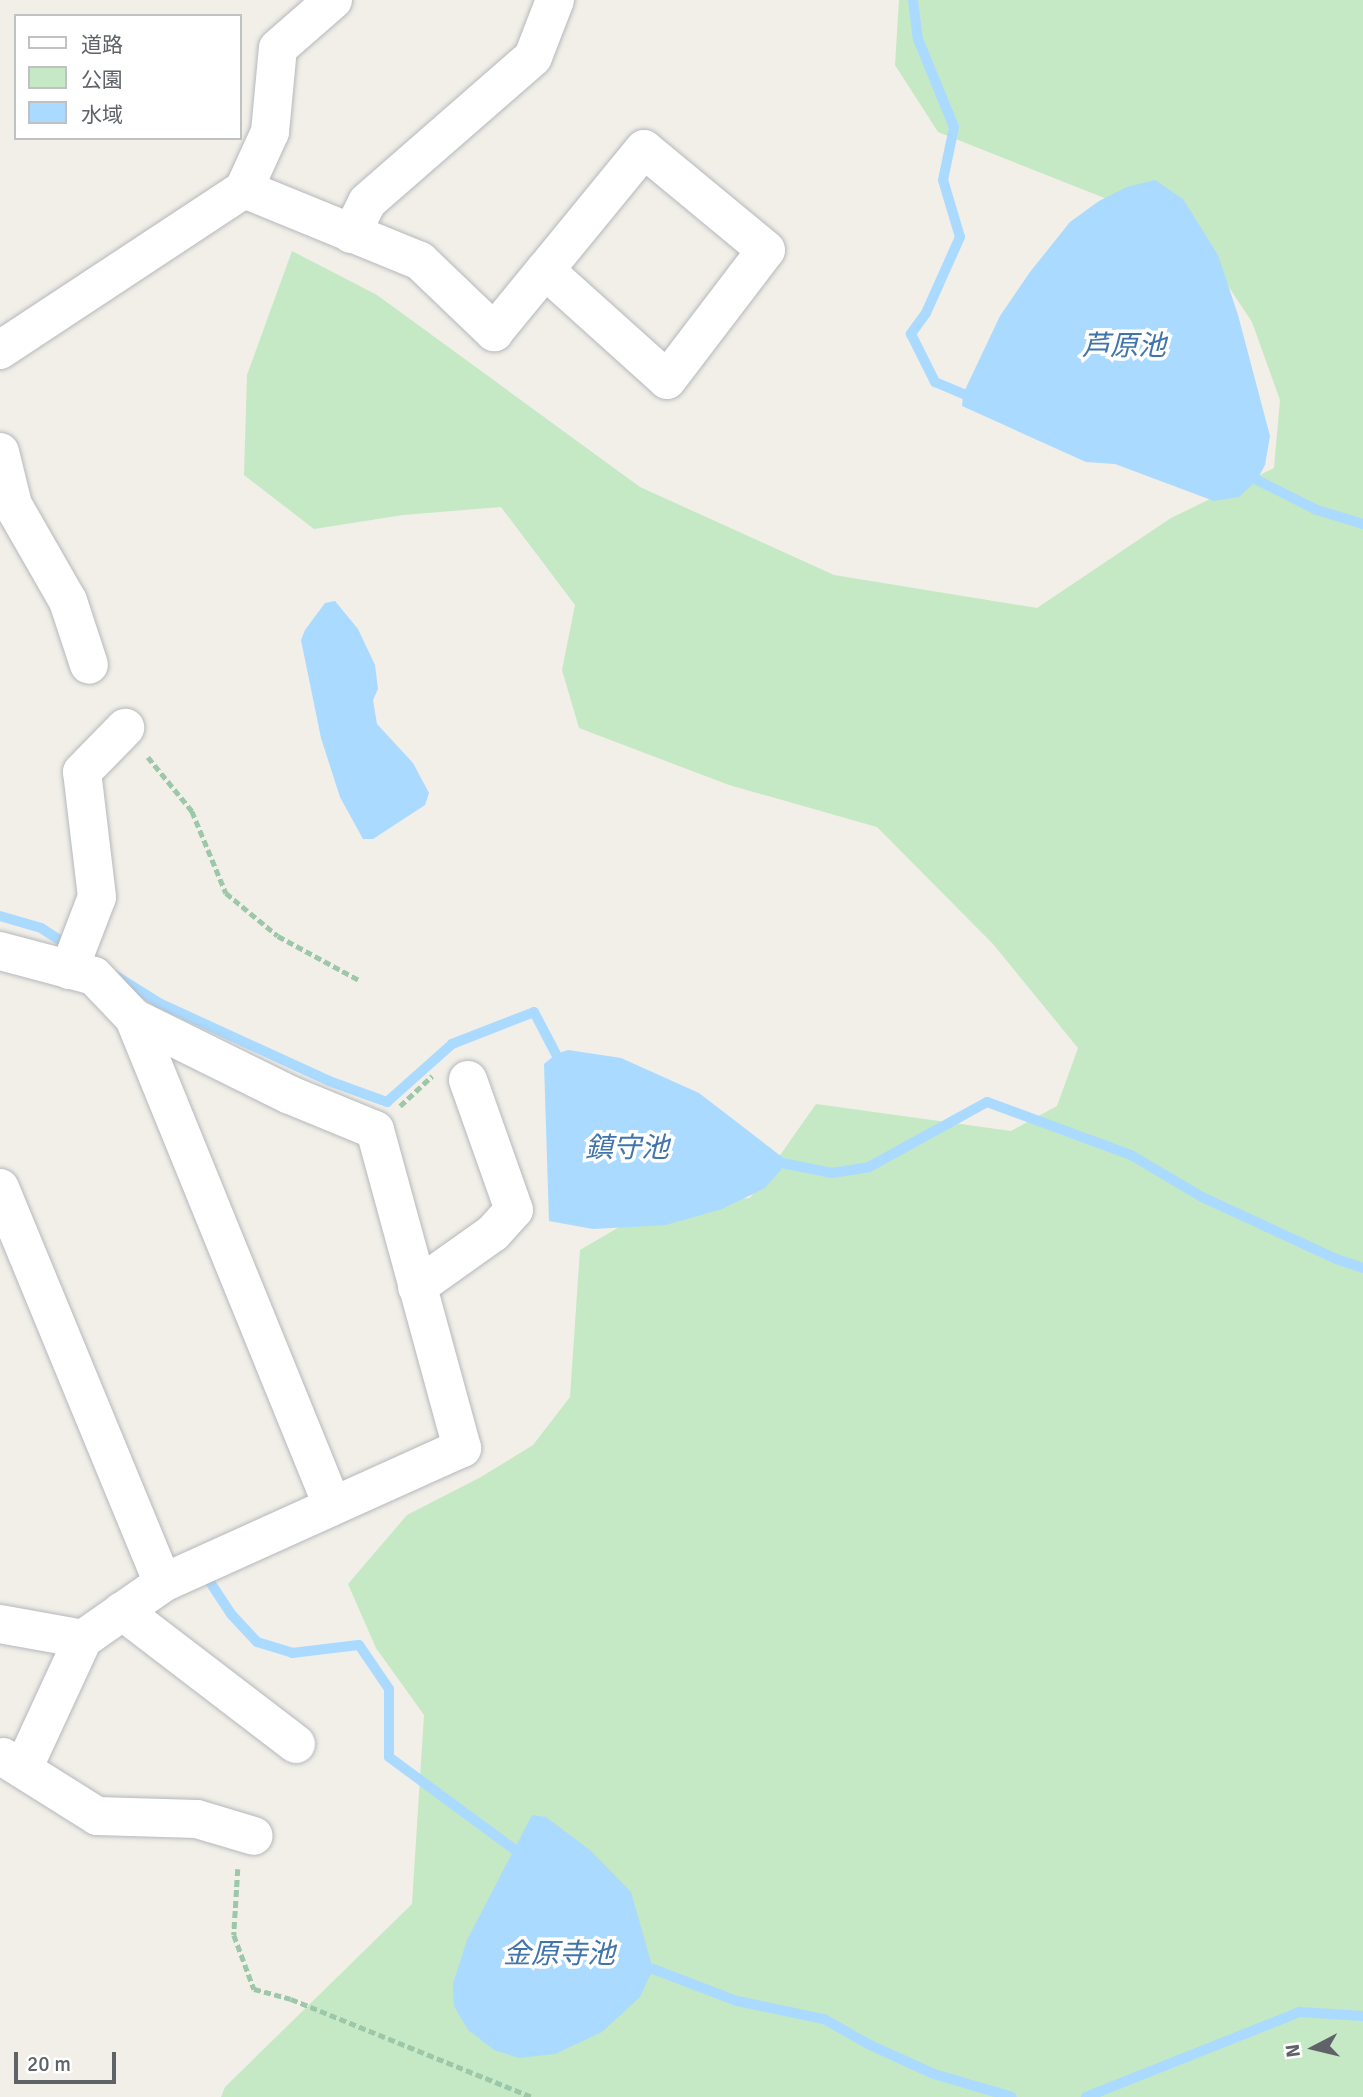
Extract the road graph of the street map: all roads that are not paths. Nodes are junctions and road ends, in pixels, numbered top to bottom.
1 (333, 0) edge
2 (555, 0) edge
3 (244, 189) junction
4 (351, 234) junction
5 (545, 270) junction
6 (0, 350) edge
7 (0, 452) edge
8 (89, 665) dead end
9 (125, 728) road end
10 (0, 951) edge
11 (69, 970) junction
12 (134, 1018) junction
13 (468, 1080) road end
14 (0, 1188) edge
15 (14, 1263) edge
16 (417, 1287) junction
17 (332, 1505) junction
18 (163, 1583) junction
19 (122, 1611) junction
20 (0, 1624) edge
21 (83, 1639) junction
22 (296, 1744) dead end
23 (12, 1762) edge
24 (254, 1836) road end

1 - 3 street
2 - 4 street
3 - 4 street
3 - 6 street
4 - 5 street
5 - 5 street
7 - 8 street
9 - 11 street
10 - 11 street
11 - 12 street
12 - 16 street
12 - 17 street
13 - 16 street
14 - 15 street
15 - 18 street
16 - 17 street
17 - 18 street
18 - 19 street
19 - 21 street
19 - 22 street
20 - 21 street
21 - 23 street
23 - 24 street

